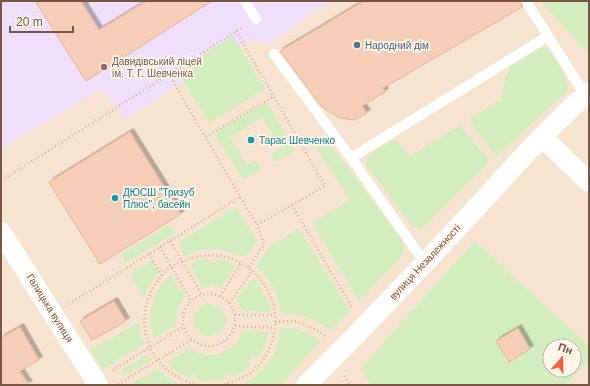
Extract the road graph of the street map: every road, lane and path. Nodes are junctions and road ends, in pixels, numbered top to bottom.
1 (245, 1) edge
2 (526, 1) edge
3 (256, 19) joint
4 (236, 31) junction
5 (548, 36) junction
6 (274, 54) dead end
7 (169, 74) junction
8 (587, 94) edge
9 (273, 97) junction
10 (205, 137) junction
11 (542, 137) junction
12 (351, 158) junction
13 (1, 181) edge
14 (589, 182) edge
15 (240, 197) junction
16 (292, 205) junction
17 (257, 225) junction
18 (1, 232) edge
19 (170, 241) junction
20 (160, 247) junction
21 (149, 254) junction
22 (182, 262) junction
23 (241, 263) junction
24 (425, 263) junction
25 (249, 267) junction
26 (172, 268) junction
27 (252, 271) junction
28 (162, 276) junction
29 (202, 295) junction
30 (220, 296) junction
31 (191, 301) junction
32 (230, 303) junction
33 (68, 304) dead end
34 (235, 315) junction
35 (275, 315) junction
36 (275, 322) junction
37 (184, 326) junction
38 (235, 326) junction
39 (363, 327) junction
40 (275, 328) junction
41 (329, 339) dead end
42 (191, 340) junction
43 (150, 347) junction
44 (158, 360) junction
45 (112, 370) dead end
46 (98, 385) edge
47 (118, 385) edge
48 (198, 385) edge
49 (223, 385) edge
50 (306, 385) edge

1 - 3 lane
2 - 5 lane
3 - 4 path
4 - 7 path
4 - 9 path
5 - 8 lane
5 - 12 lane
6 - 12 lane
7 - 10 path
7 - 13 path
8 - 11 street, вулиця Незалежності
9 - 10 path
9 - 16 path
10 - 15 path
11 - 14 street
11 - 24 street, вулиця Незалежності
12 - 24 lane
15 - 17 path
15 - 19 path
16 - 17 path
16 - 39 path
17 - 25 path
18 - 46 street, Галицька вулиця
19 - 20 path
19 - 22 path
20 - 21 path
20 - 26 path
21 - 28 path
21 - 33 path
22 - 23 path
22 - 26 path
22 - 29 path
23 - 25 path
23 - 30 path
24 - 39 street, вулиця Незалежності
25 - 27 path
26 - 28 path
26 - 31 path
27 - 32 path
27 - 35 path
28 - 43 path
29 - 30 path
29 - 31 path
30 - 32 path
31 - 37 path
32 - 34 path
34 - 35 path
34 - 38 path
35 - 36 path
36 - 40 path
36 - 41 path
37 - 42 path
37 - 43 path
38 - 40 path
38 - 42 path
39 - 50 street, вулиця Незалежності
40 - 49 path
42 - 44 path
43 - 44 path
43 - 45 path
44 - 47 path
44 - 48 path

